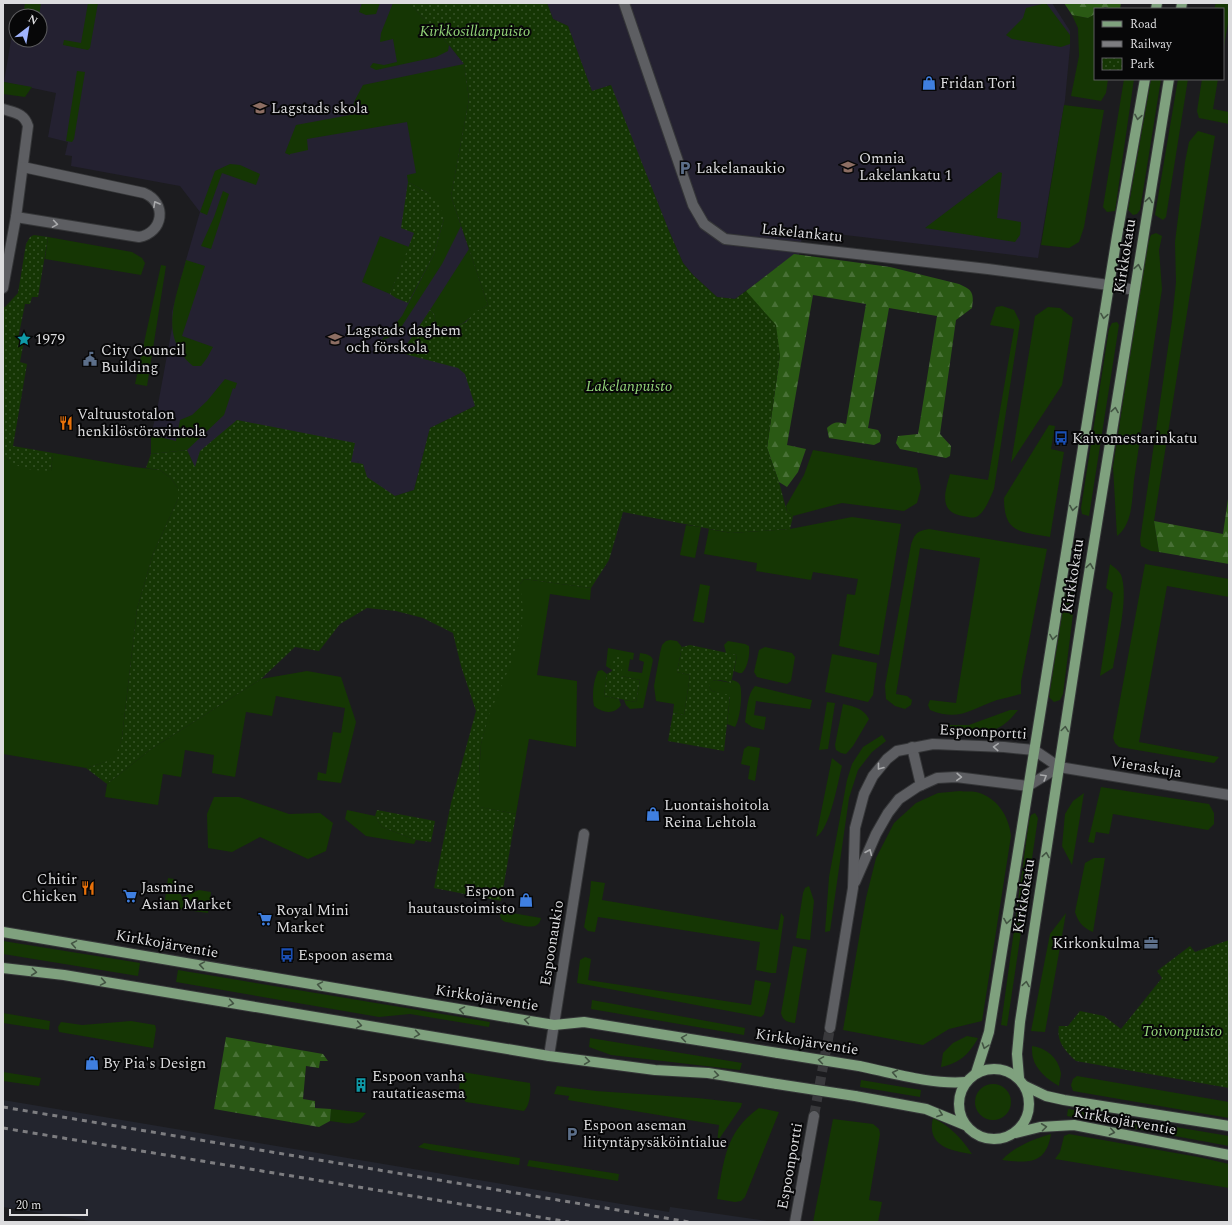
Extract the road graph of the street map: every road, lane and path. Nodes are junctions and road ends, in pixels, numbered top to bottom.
1 (624, 3) edge
2 (1145, 80) edge
3 (1169, 80) edge
4 (3, 109) edge
5 (23, 167) junction
6 (16, 217) junction
7 (1109, 285) junction
8 (3, 288) edge
9 (1134, 290) junction
10 (912, 747) junction
11 (1034, 750) junction
12 (1059, 768) junction
13 (921, 785) junction
14 (1028, 786) junction
15 (1229, 795) edge
16 (584, 834) dead end
17 (853, 888) junction
18 (3, 932) edge
19 (3, 968) edge
20 (554, 1025) junction
21 (830, 1028) tunnel mouth
22 (549, 1056) junction
23 (976, 1073) junction
24 (966, 1082) junction
25 (1022, 1082) junction
26 (814, 1116) tunnel mouth
27 (965, 1125) junction
28 (1229, 1126) edge
29 (1016, 1133) junction
30 (1229, 1155) edge
31 (795, 1222) edge

1 - 7 street, Lakelankatu
2 -> 7 main road, Kirkkokatu
9 -> 3 main road, Kirkkokatu
4 - 5 street
5 - 6 street
6 -> 5 street
6 - 8 street
7 - 9 street, Lakelankatu
7 -> 11 main road, Kirkkokatu
12 -> 9 main road, Kirkkokatu
11 -> 10 street, Espoonportti
10 - 13 street
10 -> 17 street, Espoonportti
11 - 12 street, Espoonportti
11 - 14 main road, Kirkkokatu
14 -> 12 street
12 - 15 street, Vieraskuja
25 -> 12 main road, Kirkkokatu
13 -> 14 street, Espoonportti
17 -> 13 street, Espoonportti
14 -> 23 main road, Kirkkokatu
16 - 20 street, Espoonaukio
17 - 21 street, Espoonportti
20 -> 18 main road, Kirkkojärventie
19 -> 22 main road
20 - 22 street, Espoonaukio
24 -> 20 main road, Kirkkojärventie, bridge
22 -> 27 main road, bridge
23 - 24 main road
23 - 25 main road
24 - 27 main road
25 - 28 main road, Kirkkojärventie
25 - 29 main road
26 - 31 street, Espoonportti
27 - 29 main road
29 -> 30 main road, Kirkkojärventie

